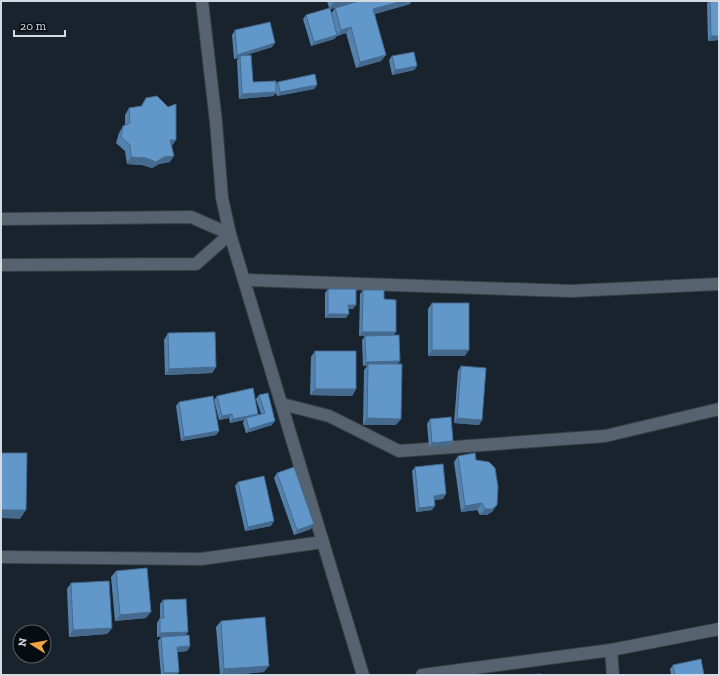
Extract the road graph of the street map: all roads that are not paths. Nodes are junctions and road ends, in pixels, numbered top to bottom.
1 (202, 1) edge
2 (1, 219) edge
3 (230, 234) junction
4 (1, 265) edge
5 (245, 280) junction
6 (719, 284) edge
7 (282, 404) junction
8 (719, 409) edge
9 (323, 542) junction
10 (1, 557) edge
11 (719, 629) edge
12 (611, 650) junction
13 (363, 675) edge
14 (422, 675) edge
15 (613, 675) edge

1 - 3 street
2 - 3 street
3 - 4 street
3 - 5 street
5 - 6 street
5 - 7 street
7 - 8 street
7 - 9 street
9 - 10 street
9 - 13 street
11 - 12 street
12 - 14 street
12 - 15 street

